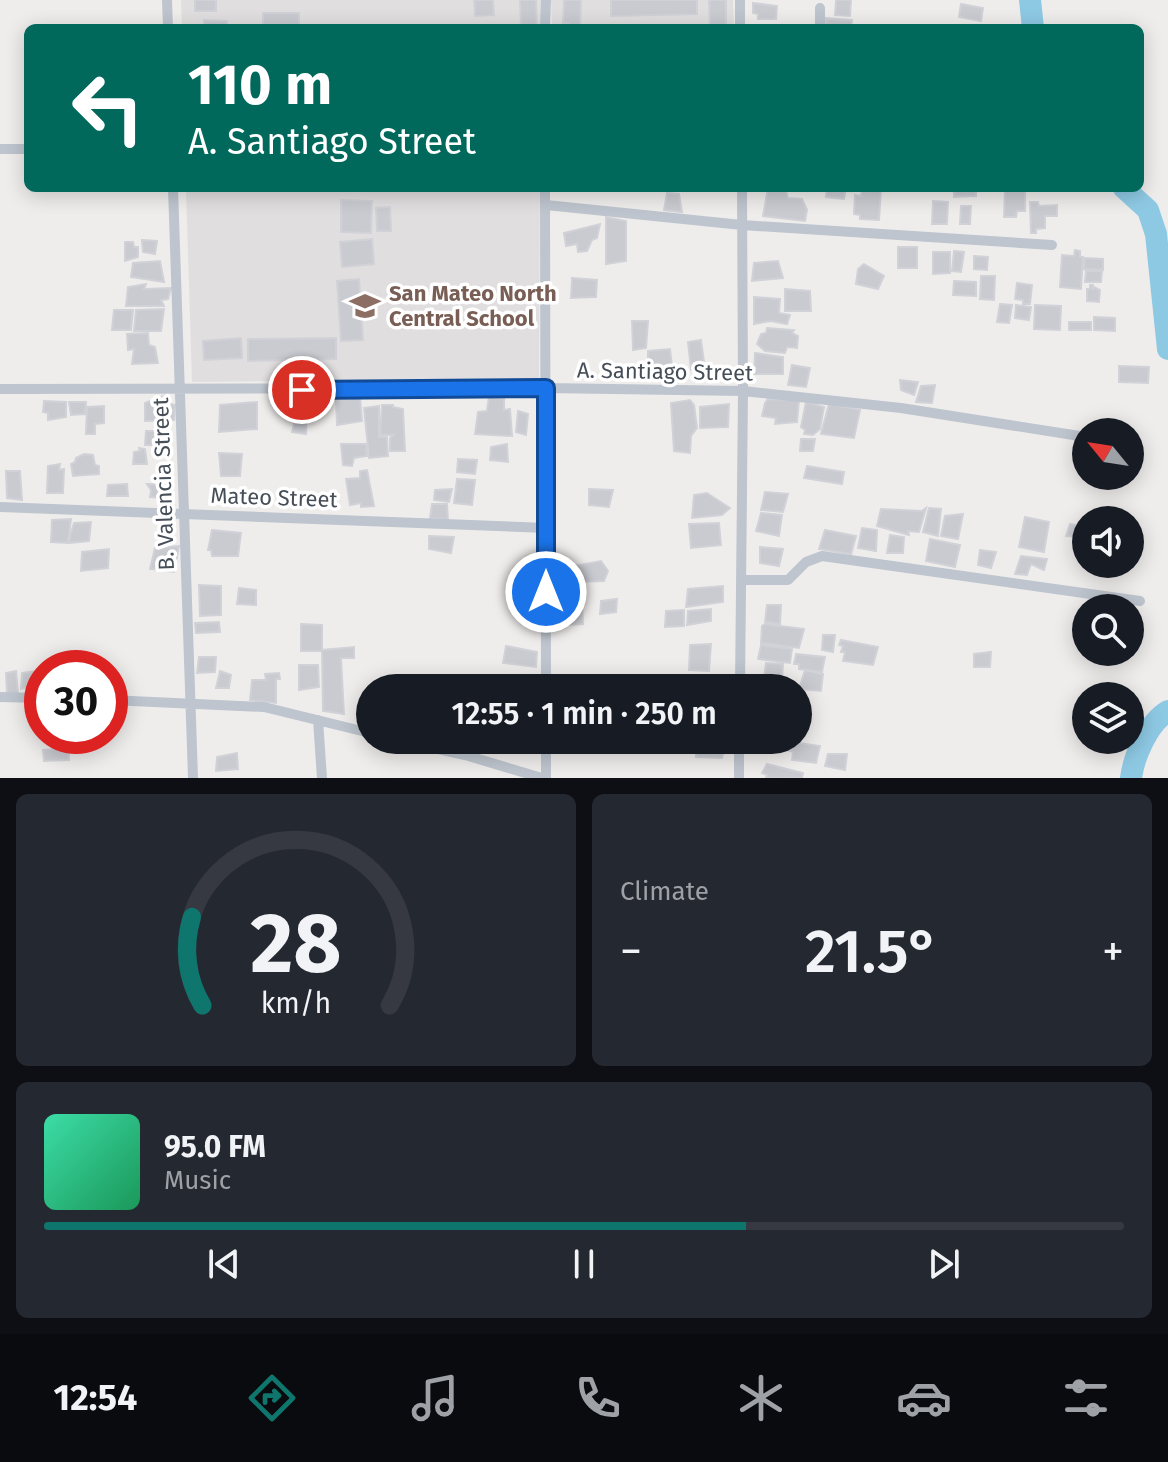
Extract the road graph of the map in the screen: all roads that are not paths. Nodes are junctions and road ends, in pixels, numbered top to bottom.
1 (167, 0) edge
2 (546, 0) edge
3 (740, 0) edge
4 (820, 8) dead end
5 (168, 24) edge
6 (545, 24) edge
7 (740, 24) edge
8 (820, 24) edge
9 (0, 149) edge
10 (24, 149) edge
11 (173, 192) edge
12 (545, 192) edge
13 (742, 192) edge
14 (546, 205) junction
15 (742, 225) junction
16 (1052, 245) dead end
17 (546, 388) junction
18 (0, 389) edge
19 (180, 390) junction
20 (743, 391) junction
21 (1072, 435) edge
22 (0, 507) edge
23 (185, 513) junction
24 (546, 528) junction
25 (741, 580) junction
26 (1091, 594) edge
27 (546, 674) edge
28 (740, 674) edge
29 (0, 697) edge
30 (24, 698) edge
31 (128, 701) edge
32 (190, 703) junction
33 (318, 720) junction
34 (356, 730) edge
35 (461, 754) edge
36 (545, 754) edge
37 (739, 754) edge
38 (193, 778) edge
39 (322, 778) edge
40 (544, 778) edge
41 (739, 778) edge

1 - 5 street
2 - 6 street
3 - 7 street
4 - 8 street
9 - 10 street
11 - 19 street, B. Valencia Street
12 - 14 street
13 - 15 street
14 - 15 street
14 - 17 street
15 - 16 street
15 - 20 street
17 - 19 street, A. Santiago Street
17 - 20 street, A. Santiago Street
17 - 24 street
18 - 19 street, A. Santiago Street
19 - 23 street, B. Valencia Street
20 - 21 street, A. Santiago Street
20 - 25 street
22 - 23 street, Mateo Street
23 - 24 street, Mateo Street
23 - 32 street, B. Valencia Street
24 - 27 street
25 - 26 street
25 - 28 street
29 - 30 street
31 - 32 street
32 - 33 street
32 - 38 street, B. Valencia Street
33 - 34 street
33 - 39 street
35 - 40 street
36 - 40 street
37 - 41 street

